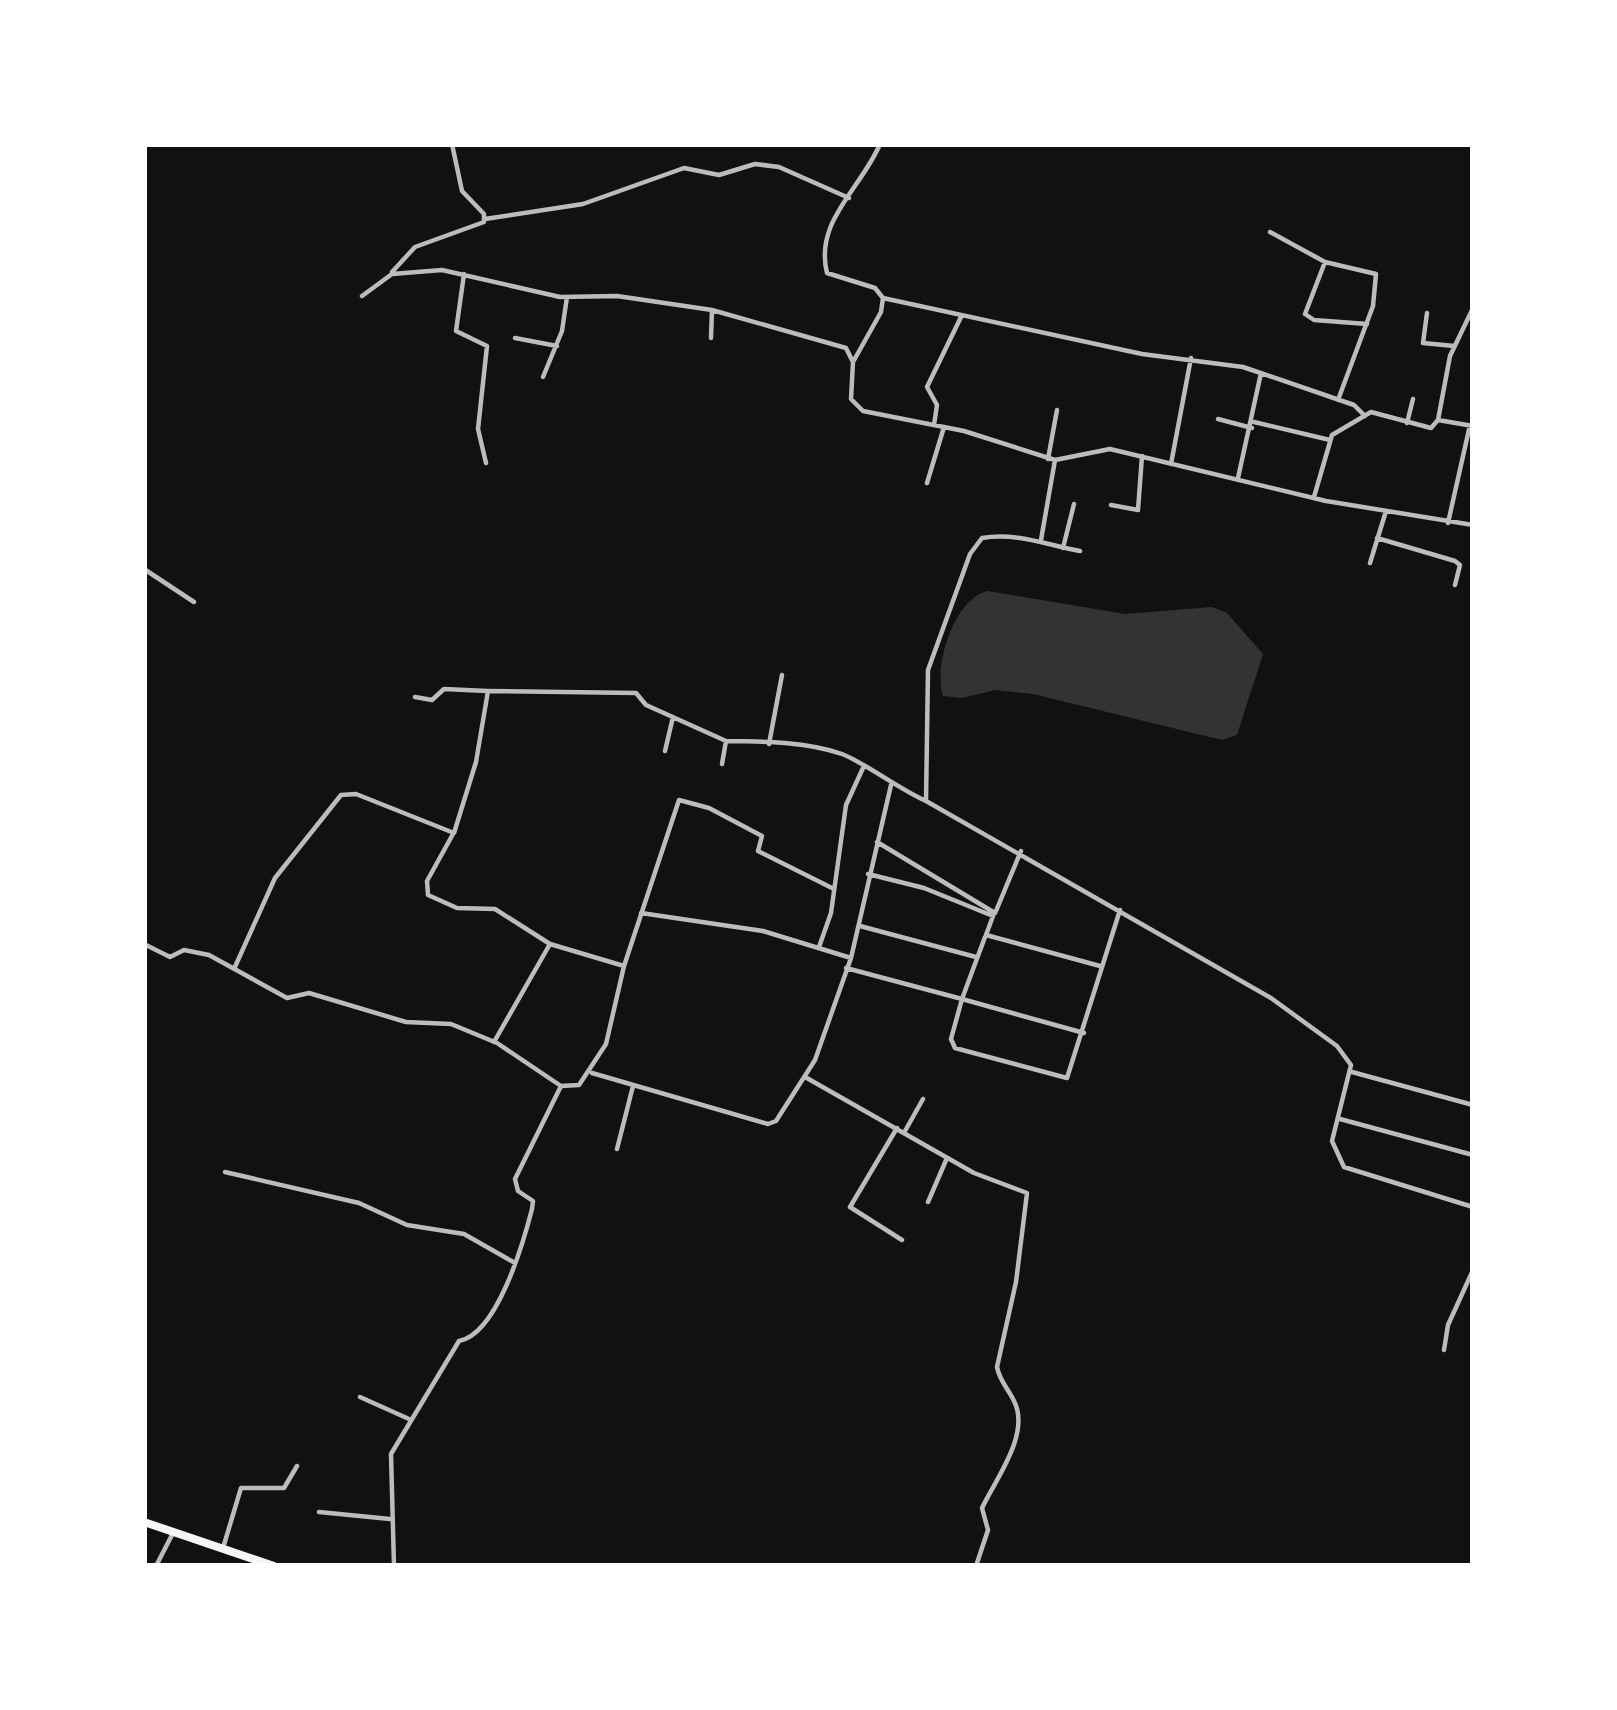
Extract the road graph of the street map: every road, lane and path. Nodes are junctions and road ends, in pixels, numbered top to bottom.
1 (452, 144) edge
2 (880, 144) edge
3 (849, 198) junction
4 (485, 219) junction
5 (1270, 232) dead end
6 (1325, 262) junction
7 (392, 274) junction
8 (464, 274) junction
9 (362, 296) dead end
10 (567, 297) junction
11 (883, 298) junction
12 (1473, 308) edge
13 (712, 310) junction
14 (1427, 313) dead end
15 (962, 316) junction
16 (1367, 324) junction
17 (515, 338) dead end
18 (711, 338) dead end
19 (557, 346) junction
20 (1454, 346) junction
21 (1191, 357) junction
22 (853, 362) junction
23 (1261, 373) junction
24 (543, 377) dead end
25 (1413, 399) dead end
26 (1337, 400) junction
27 (1057, 410) dead end
28 (1365, 416) junction
29 (1218, 419) dead end
30 (1438, 420) junction
31 (1407, 423) junction
32 (934, 425) junction
33 (1253, 425) junction
34 (1471, 426) edge
35 (944, 427) junction
36 (1330, 440) junction
37 (1142, 455) junction
38 (1051, 459) junction
39 (487, 464) dead end
40 (1171, 464) junction
41 (1238, 479) junction
42 (927, 483) dead end
43 (1313, 497) junction
44 (1074, 504) dead end
45 (1111, 505) dead end
46 (1386, 511) junction
47 (1448, 523) junction
48 (1473, 525) edge
49 (1377, 538) junction
50 (1041, 540) junction
51 (1063, 548) junction
52 (1080, 551) dead end
53 (1370, 562) dead end
54 (144, 569) edge
55 (1455, 585) dead end
56 (194, 602) dead end
57 (782, 675) dead end
58 (488, 692) junction
59 (415, 697) dead end
60 (673, 717) junction
61 (726, 741) junction
62 (769, 744) junction
63 (665, 752) dead end
64 (722, 764) dead end
65 (863, 766) junction
66 (891, 785) junction
67 (926, 801) junction
68 (454, 833) junction
69 (877, 842) junction
70 (1021, 851) junction
71 (868, 874) junction
72 (832, 888) junction
73 (1120, 910) junction
74 (641, 914) junction
75 (994, 915) junction
76 (859, 926) junction
77 (986, 935) junction
78 (144, 944) edge
79 (550, 944) junction
80 (819, 946) junction
81 (976, 957) junction
82 (851, 958) junction
83 (624, 967) junction
84 (1103, 967) junction
85 (846, 968) junction
86 (234, 969) junction
87 (962, 999) junction
88 (1084, 1033) junction
89 (494, 1042) junction
90 (1352, 1072) junction
91 (592, 1073) junction
92 (805, 1077) junction
93 (561, 1086) junction
94 (632, 1086) junction
95 (923, 1100) dead end
96 (1473, 1105) edge
97 (1340, 1119) junction
98 (897, 1128) junction
99 (904, 1132) junction
100 (617, 1149) dead end
101 (1473, 1156) edge
102 (947, 1158) junction
103 (225, 1172) dead end
104 (928, 1202) dead end
105 (1473, 1207) edge
106 (902, 1240) dead end
107 (514, 1263) junction
108 (1473, 1270) edge
109 (1444, 1350) dead end
110 (360, 1397) dead end
111 (409, 1419) junction
112 (297, 1466) dead end
113 (319, 1512) dead end
114 (391, 1519) junction
115 (144, 1522) edge
116 (173, 1533) junction
117 (222, 1549) junction
118 (156, 1566) edge
119 (274, 1566) edge
120 (394, 1566) edge
121 (976, 1566) edge

1 - 4 street
2 - 3 street
3 - 4 street
3 - 11 street
4 - 7 street
5 - 6 street
6 - 16 street
6 - 16 street
7 - 8 street
7 - 9 street
8 - 10 street
8 - 39 street
10 - 13 street
10 - 19 street
11 - 15 street
11 - 22 street
12 - 20 street
13 - 18 street
13 - 22 street
14 - 20 street
15 - 21 street
15 - 32 street
16 - 26 street
17 - 19 street
19 - 24 street
20 - 30 street
21 - 23 street
21 - 40 street
22 - 32 street
23 - 26 street
23 - 33 street
25 - 31 street
26 - 28 street
27 - 38 street
28 - 31 street
28 - 36 street
29 - 33 street
30 - 31 street
30 - 34 street
32 - 35 street
33 - 36 street
33 - 41 street
34 - 47 street
35 - 38 street
35 - 42 street
36 - 43 street
37 - 38 street
37 - 40 street
37 - 45 street
38 - 50 street
40 - 41 street
41 - 43 street
43 - 46 street
44 - 51 street
46 - 47 street
46 - 49 street
47 - 48 street
49 - 53 street
49 - 55 street
50 - 51 street
50 - 67 street
51 - 52 street
54 - 56 street
57 - 62 street
58 - 59 street
58 - 60 street
58 - 68 street
60 - 61 street
60 - 63 street
61 - 62 street
61 - 64 street
62 - 65 street
65 - 66 street
65 - 72 street
66 - 67 street
66 - 69 street
67 - 70 street
68 - 79 street
68 - 86 street
69 - 71 street
69 - 75 street
70 - 73 street
70 - 75 street
71 - 75 street
71 - 76 street
72 - 74 street
72 - 80 street
73 - 84 street
73 - 90 street
74 - 80 street
74 - 83 street
75 - 77 street
76 - 81 street
76 - 82 street
77 - 81 street
77 - 84 street
78 - 86 street
79 - 83 street
79 - 89 street
80 - 82 street
81 - 87 street
82 - 85 street
83 - 91 street
84 - 88 street
85 - 87 street
85 - 92 street
86 - 89 street
87 - 88 street
87 - 88 street
89 - 93 street
90 - 96 street
90 - 97 street
91 - 93 street
91 - 94 street
92 - 94 street
92 - 98 street
93 - 107 street
94 - 100 street
95 - 99 street
97 - 101 street
97 - 105 street
98 - 99 street
98 - 106 street
99 - 102 street
102 - 104 street
102 - 121 street
103 - 107 street
107 - 111 street
108 - 109 street
110 - 111 street
111 - 114 street
112 - 117 street
113 - 114 street
114 - 120 street
115 - 116 main road
116 - 117 main road
116 - 118 street
117 - 119 main road

